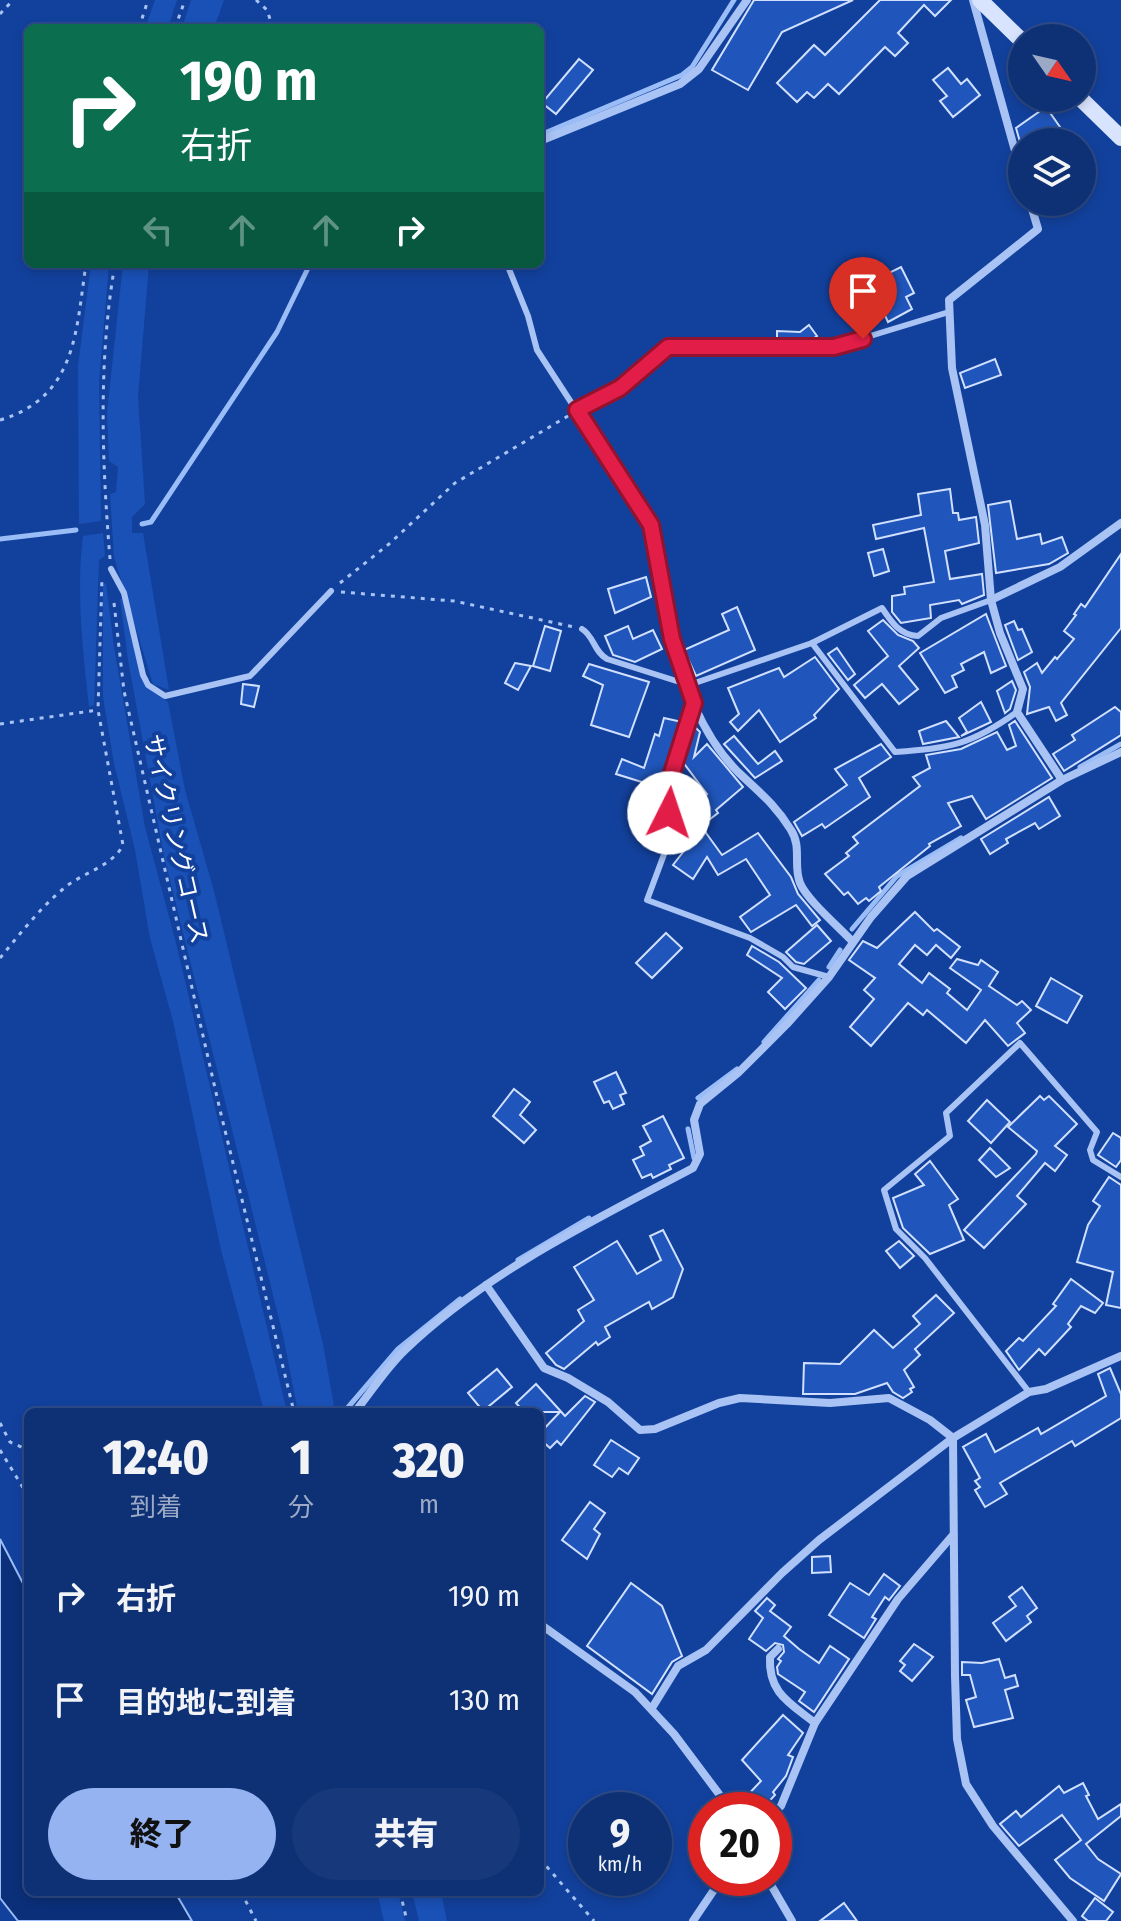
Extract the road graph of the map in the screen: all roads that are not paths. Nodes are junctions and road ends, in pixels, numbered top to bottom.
1 (747, 0) edge
2 (973, 0) edge
3 (980, 0) edge
4 (1008, 27) edge
5 (1094, 112) edge
6 (1009, 128) edge
7 (1121, 138) edge
8 (544, 139) edge
9 (1034, 216) edge
10 (509, 268) edge
11 (949, 312) junction
12 (577, 410) junction
13 (1121, 523) edge
14 (111, 569) road end
15 (331, 591) road end
16 (991, 600) junction
17 (669, 625) joint
18 (582, 629) road end
19 (812, 643) junction
20 (689, 685) junction
21 (694, 703) junction
22 (1017, 712) junction
23 (1121, 752) edge
24 (1062, 780) junction
25 (853, 942) junction
26 (829, 977) junction
27 (1121, 1177) edge
28 (486, 1285) junction
29 (1121, 1356) edge
30 (1029, 1392) junction
31 (358, 1408) edge
32 (953, 1438) junction
33 (954, 1535) junction
34 (544, 1627) edge
35 (778, 1649) dead end
36 (652, 1708) junction
37 (815, 1723) junction
38 (717, 1792) edge
39 (787, 1792) edge
40 (710, 1896) edge
41 (777, 1896) edge
42 (693, 1921) edge
43 (792, 1921) edge
44 (1073, 1921) edge

1 - 8 street
2 - 6 street
3 - 4 street
5 - 7 street
9 - 11 street
10 - 12 lane
11 - 12 lane
11 - 16 street
12 - 17 lane
13 - 16 street
14 - 15 lane
16 - 19 lane
16 - 22 street
17 - 20 street
18 - 20 lane
19 - 20 lane
19 - 22 lane
20 - 21 street
21 - 25 street
21 - 26 lane
22 - 24 street
23 - 24 street
24 - 25 street
25 - 26 street
26 - 28 street
27 - 30 lane
28 - 31 street
28 - 32 street
29 - 30 street
30 - 32 street
32 - 33 street
32 - 36 street
33 - 37 street
33 - 44 street
34 - 36 street
35 - 37 street
36 - 38 street
37 - 39 street
40 - 42 street
41 - 43 street

